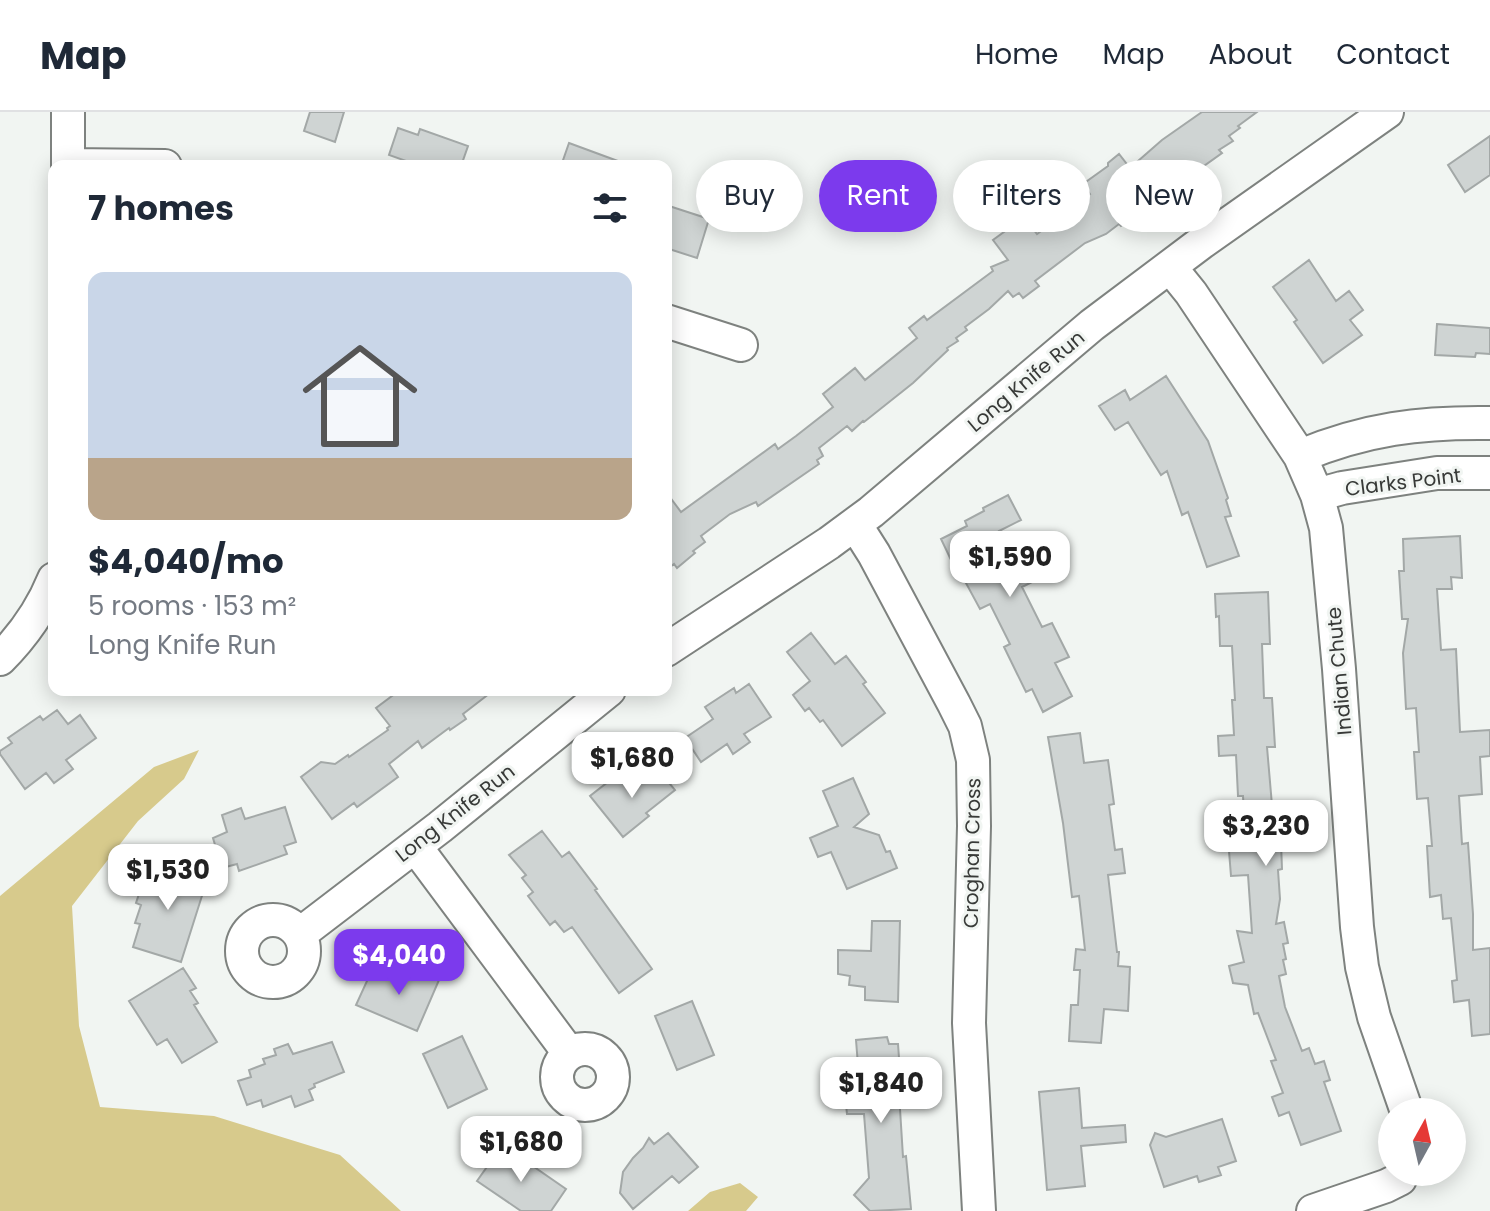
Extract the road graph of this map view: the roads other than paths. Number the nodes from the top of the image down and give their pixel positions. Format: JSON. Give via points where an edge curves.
{"nodes":[{"id":1,"x":68,"y":112,"type":"edge"},
{"id":2,"x":1387,"y":112,"type":"edge"},
{"id":3,"x":68,"y":160,"type":"edge"},
{"id":4,"x":1170,"y":267,"type":"junction"},
{"id":5,"x":672,"y":323,"type":"edge"},
{"id":6,"x":741,"y":345,"type":"dead end"},
{"id":7,"x":1490,"y":423,"type":"edge"},
{"id":8,"x":1300,"y":456,"type":"junction"},
{"id":9,"x":1490,"y":473,"type":"edge"},
{"id":10,"x":1317,"y":495,"type":"junction"},
{"id":11,"x":855,"y":524,"type":"junction"},
{"id":12,"x":48,"y":594,"type":"edge"},
{"id":13,"x":672,"y":646,"type":"edge"},
{"id":14,"x":0,"y":659,"type":"edge"},
{"id":15,"x":602,"y":696,"type":"edge"},
{"id":16,"x":415,"y":846,"type":"junction"},
{"id":17,"x":300,"y":934,"type":"dead end"},
{"id":18,"x":569,"y":1053,"type":"dead end"},
{"id":19,"x":1402,"y":1098,"type":"edge"},
{"id":20,"x":1386,"y":1186,"type":"edge"},
{"id":21,"x":979,"y":1211,"type":"edge"},
{"id":22,"x":1313,"y":1211,"type":"edge"}],
"edges":[{"from":1,"to":3,"type":"street"},
{"from":2,"to":4,"type":"street","name":"Long Knife Run"},
{"from":4,"to":8,"type":"street","name":"Indian Chute"},
{"from":4,"to":11,"type":"street","name":"Long Knife Run","via":[[1092,325]]},
{"from":5,"to":6,"type":"street"},
{"from":7,"to":8,"type":"street","via":[[1404,426]]},
{"from":8,"to":10,"type":"street","name":"Indian Chute"},
{"from":9,"to":10,"type":"street","name":"Clarks Point","via":[[1437,473]]},
{"from":10,"to":19,"type":"street","name":"Indian Chute","via":[[1328,544],[1362,967]]},
{"from":11,"to":13,"type":"street","name":"Long Knife Run"},
{"from":11,"to":21,"type":"street","name":"Croghan Cross","via":[[954,704],[971,751],[969,1023]]},
{"from":12,"to":14,"type":"street","via":[[33,622]]},
{"from":15,"to":16,"type":"street","name":"Long Knife Run"},
{"from":16,"to":17,"type":"street","name":"Long Knife Run"},
{"from":16,"to":18,"type":"street"},
{"from":20,"to":22,"type":"street"}]}
